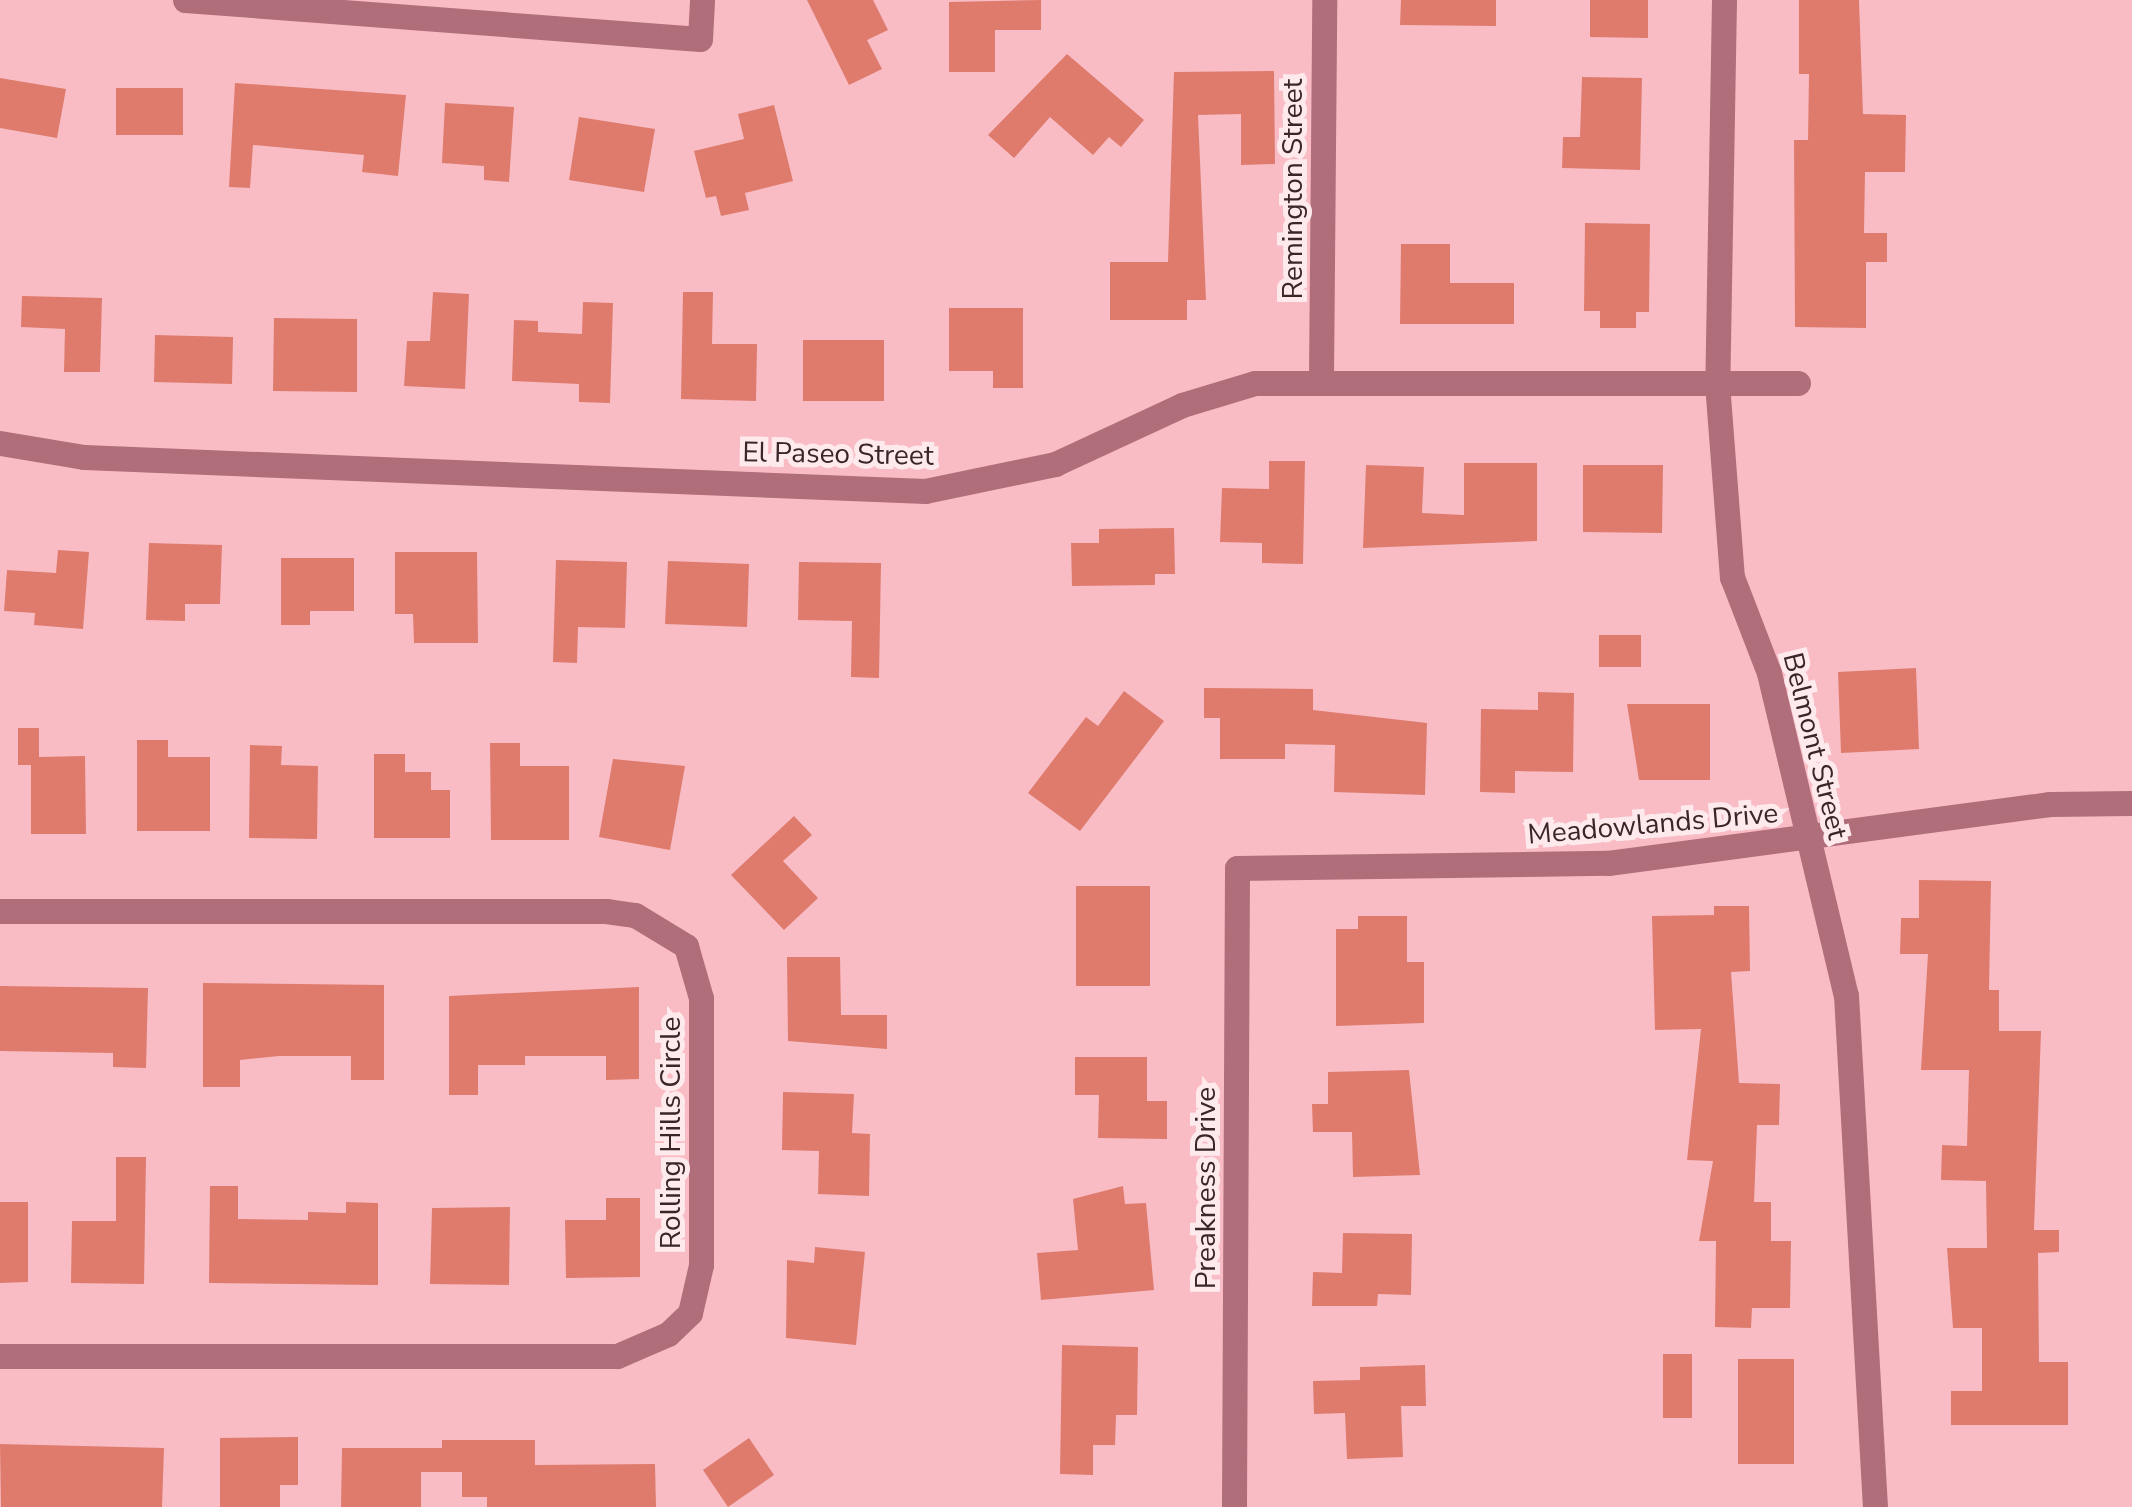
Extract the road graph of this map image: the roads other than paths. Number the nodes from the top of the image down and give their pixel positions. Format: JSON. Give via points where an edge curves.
{"nodes":[{"id":1,"x":185,"y":0,"type":"edge"},
{"id":2,"x":702,"y":0,"type":"edge"},
{"id":3,"x":1324,"y":0,"type":"edge"},
{"id":4,"x":1724,"y":0,"type":"edge"},
{"id":5,"x":1321,"y":378,"type":"junction"},
{"id":6,"x":1717,"y":383,"type":"junction"},
{"id":7,"x":1798,"y":383,"type":"dead end"},
{"id":8,"x":0,"y":443,"type":"edge"},
{"id":9,"x":2132,"y":803,"type":"edge"},
{"id":10,"x":1808,"y":841,"type":"junction"},
{"id":11,"x":1237,"y":868,"type":"joint"},
{"id":12,"x":0,"y":911,"type":"edge"},
{"id":13,"x":0,"y":1356,"type":"edge"},
{"id":14,"x":1234,"y":1507,"type":"edge"},
{"id":15,"x":1875,"y":1507,"type":"edge"}],
"edges":[{"from":1,"to":2,"type":"street","via":[[700,40]]},
{"from":3,"to":5,"type":"street","name":"Remington Street"},
{"from":4,"to":6,"type":"street","name":"Belmont Street"},
{"from":5,"to":6,"type":"street","name":"El Paseo Street"},
{"from":5,"to":8,"type":"street","name":"El Paseo Street","via":[[1255,383],[1182,405],[1055,464],[925,491],[84,457]]},
{"from":6,"to":7,"type":"street","name":"El Paseo Street"},
{"from":6,"to":10,"type":"street","name":"Belmont Street","via":[[1732,578],[1769,672]]},
{"from":9,"to":10,"type":"street","name":"Meadowlands Drive","via":[[2050,804]]},
{"from":10,"to":11,"type":"street","name":"Meadowlands Drive","via":[[1608,863]]},
{"from":10,"to":15,"type":"street","name":"Belmont Street","via":[[1846,995]]},
{"from":11,"to":14,"type":"street","name":"Preakness Drive"},
{"from":12,"to":13,"type":"street","name":"Rolling Hills Circle","via":[[606,911],[635,915],[686,946],[701,998],[701,1264],[690,1312],[668,1334],[616,1356]]}]}
